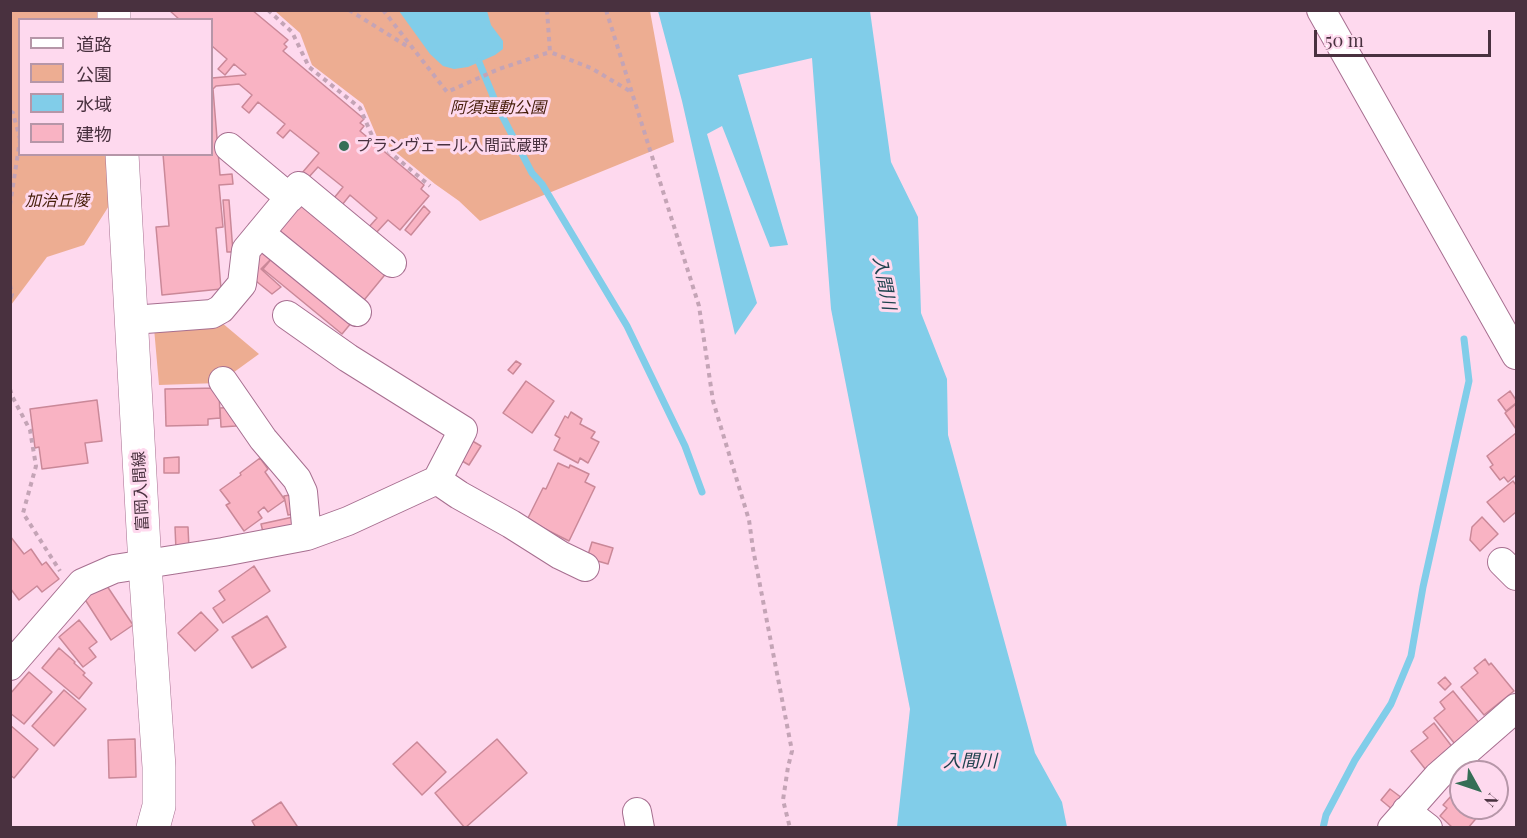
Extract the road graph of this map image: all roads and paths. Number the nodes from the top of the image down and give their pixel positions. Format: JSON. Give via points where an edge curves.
{"nodes":[{"id":1,"x":268,"y":10,"type":"edge"},
{"id":2,"x":349,"y":10,"type":"edge"},
{"id":3,"x":383,"y":10,"type":"edge"},
{"id":4,"x":547,"y":10,"type":"edge"},
{"id":5,"x":606,"y":10,"type":"edge"},
{"id":6,"x":1321,"y":10,"type":"edge"},
{"id":7,"x":414,"y":50,"type":"junction"},
{"id":8,"x":550,"y":52,"type":"junction"},
{"id":9,"x":633,"y":93,"type":"junction"},
{"id":10,"x":10,"y":111,"type":"edge"},
{"id":11,"x":18,"y":132,"type":"edge"},
{"id":12,"x":229,"y":147,"type":"dead end"},
{"id":13,"x":18,"y":153,"type":"edge"},
{"id":14,"x":122,"y":156,"type":"edge"},
{"id":15,"x":430,"y":186,"type":"dead end"},
{"id":16,"x":290,"y":198,"type":"junction"},
{"id":17,"x":10,"y":205,"type":"edge"},
{"id":18,"x":260,"y":233,"type":"junction"},
{"id":19,"x":392,"y":263,"type":"dead end"},
{"id":20,"x":10,"y":285,"type":"edge"},
{"id":21,"x":10,"y":300,"type":"edge"},
{"id":22,"x":357,"y":312,"type":"dead end"},
{"id":23,"x":287,"y":315,"type":"dead end"},
{"id":24,"x":132,"y":320,"type":"junction"},
{"id":25,"x":1516,"y":355,"type":"edge"},
{"id":26,"x":223,"y":381,"type":"dead end"},
{"id":27,"x":10,"y":388,"type":"edge"},
{"id":28,"x":437,"y":480,"type":"junction"},
{"id":29,"x":307,"y":536,"type":"junction"},
{"id":30,"x":585,"y":567,"type":"dead end"},
{"id":31,"x":117,"y":570,"type":"junction"},
{"id":32,"x":73,"y":592,"type":"junction"},
{"id":33,"x":10,"y":666,"type":"edge"},
{"id":34,"x":1516,"y":708,"type":"edge"},
{"id":35,"x":1409,"y":822,"type":"edge"},
{"id":36,"x":153,"y":828,"type":"edge"},
{"id":37,"x":790,"y":828,"type":"edge"}],
"edges":[{"from":1,"to":15,"type":"path","via":[[292,32],[309,67],[360,108],[373,138]]},
{"from":2,"to":7,"type":"path"},
{"from":3,"to":7,"type":"path"},
{"from":4,"to":8,"type":"path"},
{"from":5,"to":9,"type":"path"},
{"from":6,"to":25,"type":"street"},
{"from":7,"to":8,"type":"path","via":[[447,92]]},
{"from":8,"to":9,"type":"path","via":[[591,68]]},
{"from":9,"to":37,"type":"path","via":[[699,306],[713,401],[749,520],[792,751],[783,800]]},
{"from":10,"to":11,"type":"path"},
{"from":12,"to":16,"type":"street"},
{"from":13,"to":17,"type":"path"},
{"from":14,"to":24,"type":"main road","name":"富岡入間線"},
{"from":16,"to":18,"type":"street"},
{"from":16,"to":19,"type":"street","via":[[300,186]]},
{"from":18,"to":22,"type":"street"},
{"from":18,"to":24,"type":"street","via":[[246,250],[242,284],[221,309],[212,314]]},
{"from":20,"to":21,"type":"path"},
{"from":23,"to":28,"type":"street","via":[[463,430]]},
{"from":24,"to":31,"type":"main road","name":"富岡入間線"},
{"from":26,"to":29,"type":"street","via":[[263,439],[297,479],[303,492]]},
{"from":27,"to":32,"type":"path","via":[[30,430],[36,466],[23,513]]},
{"from":28,"to":29,"type":"street"},
{"from":28,"to":30,"type":"street"},
{"from":29,"to":31,"type":"street"},
{"from":31,"to":32,"type":"street","via":[[82,583]]},
{"from":31,"to":36,"type":"main road","name":"富岡入間線","via":[[159,767],[159,806]]},
{"from":32,"to":33,"type":"street"},
{"from":34,"to":35,"type":"street","via":[[1438,776]]}]}
